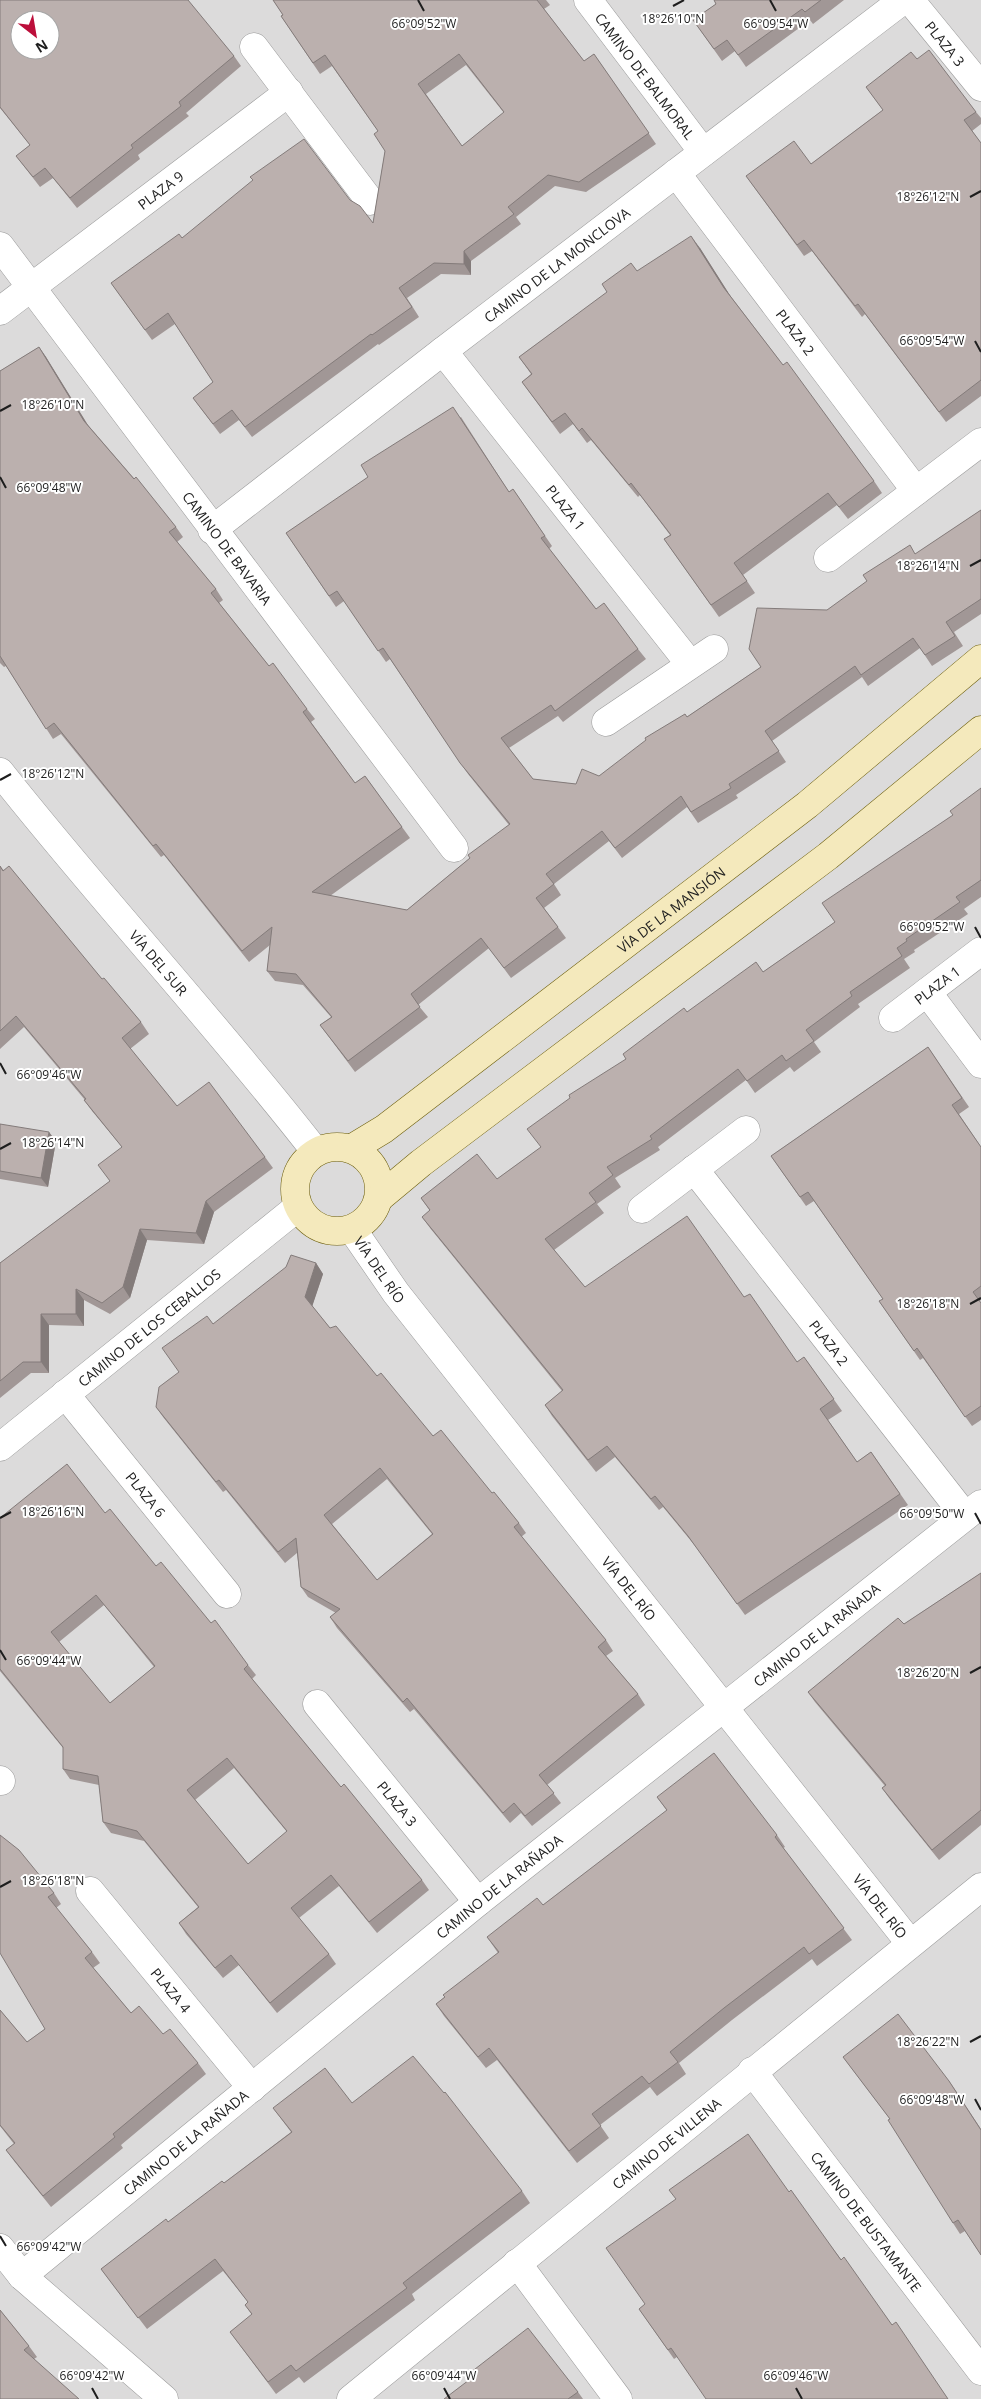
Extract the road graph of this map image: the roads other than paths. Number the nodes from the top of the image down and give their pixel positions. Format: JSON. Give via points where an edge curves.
{"nodes":[{"id":1,"x":588,"y":0,"type":"edge"},
{"id":2,"x":903,"y":0,"type":"edge"},
{"id":3,"x":910,"y":0,"type":"edge"},
{"id":4,"x":254,"y":47,"type":"dead end"},
{"id":5,"x":981,"y":87,"type":"edge"},
{"id":6,"x":289,"y":92,"type":"junction"},
{"id":7,"x":703,"y":152,"type":"junction"},
{"id":8,"x":676,"y":173,"type":"junction"},
{"id":9,"x":370,"y":201,"type":"dead end"},
{"id":10,"x":0,"y":246,"type":"edge"},
{"id":11,"x":31,"y":287,"type":"junction"},
{"id":12,"x":0,"y":311,"type":"edge"},
{"id":13,"x":443,"y":351,"type":"junction"},
{"id":14,"x":981,"y":442,"type":"edge"},
{"id":15,"x":916,"y":491,"type":"junction"},
{"id":16,"x":212,"y":530,"type":"junction"},
{"id":17,"x":828,"y":558,"type":"dead end"},
{"id":18,"x":714,"y":649,"type":"dead end"},
{"id":19,"x":981,"y":659,"type":"edge"},
{"id":20,"x":690,"y":664,"type":"junction"},
{"id":21,"x":606,"y":722,"type":"dead end"},
{"id":22,"x":981,"y":730,"type":"edge"},
{"id":23,"x":0,"y":772,"type":"edge"},
{"id":24,"x":454,"y":848,"type":"dead end"},
{"id":25,"x":981,"y":951,"type":"edge"},
{"id":26,"x":927,"y":992,"type":"junction"},
{"id":27,"x":893,"y":1018,"type":"dead end"},
{"id":28,"x":981,"y":1064,"type":"edge"},
{"id":29,"x":746,"y":1130,"type":"dead end"},
{"id":30,"x":351,"y":1149,"type":"junction"},
{"id":31,"x":316,"y":1152,"type":"junction"},
{"id":32,"x":694,"y":1169,"type":"junction"},
{"id":33,"x":379,"y":1198,"type":"junction"},
{"id":34,"x":298,"y":1207,"type":"junction"},
{"id":35,"x":642,"y":1209,"type":"dead end"},
{"id":36,"x":352,"y":1229,"type":"junction"},
{"id":37,"x":65,"y":1394,"type":"junction"},
{"id":38,"x":0,"y":1447,"type":"edge"},
{"id":39,"x":973,"y":1510,"type":"edge"},
{"id":40,"x":227,"y":1594,"type":"dead end"},
{"id":41,"x":317,"y":1704,"type":"dead end"},
{"id":42,"x":722,"y":1707,"type":"junction"},
{"id":43,"x":981,"y":1887,"type":"edge"},
{"id":44,"x":90,"y":1891,"type":"dead end"},
{"id":45,"x":478,"y":1902,"type":"junction"},
{"id":46,"x":910,"y":1943,"type":"junction"},
{"id":47,"x":752,"y":2071,"type":"junction"},
{"id":48,"x":252,"y":2088,"type":"junction"},
{"id":49,"x":0,"y":2248,"type":"edge"},
{"id":50,"x":517,"y":2263,"type":"junction"},
{"id":51,"x":22,"y":2276,"type":"junction"},
{"id":52,"x":981,"y":2371,"type":"edge"},
{"id":53,"x":164,"y":2399,"type":"edge"},
{"id":54,"x":351,"y":2399,"type":"edge"},
{"id":55,"x":618,"y":2399,"type":"edge"}],
"edges":[{"from":1,"to":7,"type":"street","name":"CAMINO DE BALMORAL"},
{"from":2,"to":7,"type":"street","name":"CAMINO DE LA MONCLOVA"},
{"from":3,"to":5,"type":"street","name":"PLAZA 3"},
{"from":4,"to":6,"type":"street"},
{"from":6,"to":9,"type":"street"},
{"from":6,"to":11,"type":"street","name":"PLAZA 9"},
{"from":7,"to":8,"type":"street","name":"CAMINO DE LA MONCLOVA"},
{"from":8,"to":13,"type":"street","name":"CAMINO DE LA MONCLOVA"},
{"from":8,"to":15,"type":"street","name":"PLAZA 2"},
{"from":10,"to":11,"type":"street","name":"CAMINO DE BAVARIA"},
{"from":11,"to":12,"type":"street","name":"PLAZA 9"},
{"from":11,"to":16,"type":"street","name":"CAMINO DE BAVARIA"},
{"from":13,"to":16,"type":"street","name":"CAMINO DE LA MONCLOVA"},
{"from":13,"to":20,"type":"street","name":"PLAZA 1"},
{"from":14,"to":15,"type":"street"},
{"from":15,"to":17,"type":"street"},
{"from":16,"to":24,"type":"street","name":"CAMINO DE BAVARIA"},
{"from":18,"to":20,"type":"street"},
{"from":19,"to":30,"type":"street","name":"VÍA DE LA MANSIÓN","via":[[807,805],[384,1129]]},
{"from":20,"to":21,"type":"street"},
{"from":22,"to":33,"type":"street","via":[[828,856]]},
{"from":23,"to":31,"type":"street","name":"VÍA DEL SUR","via":[[277,1101]]},
{"from":25,"to":26,"type":"street","name":"PLAZA 1"},
{"from":26,"to":27,"type":"street","name":"PLAZA 1"},
{"from":26,"to":28,"type":"street"},
{"from":29,"to":32,"type":"street"},
{"from":30,"to":31,"type":"street","via":[[334,1147]]},
{"from":30,"to":33,"type":"street","via":[[372,1166],[378,1178]]},
{"from":31,"to":34,"type":"street","via":[[304,1162],[296,1176],[294,1192]]},
{"from":32,"to":35,"type":"street"},
{"from":32,"to":39,"type":"street","name":"PLAZA 2"},
{"from":33,"to":36,"type":"street","via":[[369,1217]]},
{"from":34,"to":36,"type":"street","via":[[311,1224],[331,1232]]},
{"from":34,"to":37,"type":"street","name":"CAMINO DE LOS CEBALLOS"},
{"from":36,"to":42,"type":"street","name":"VÍA DEL RÍO","via":[[396,1293]]},
{"from":37,"to":38,"type":"street","name":"CAMINO DE LOS CEBALLOS"},
{"from":37,"to":40,"type":"street","name":"PLAZA 6"},
{"from":39,"to":42,"type":"street","name":"CAMINO DE LA RAÑADA"},
{"from":41,"to":45,"type":"street","name":"PLAZA 3"},
{"from":42,"to":45,"type":"street","name":"CAMINO DE LA RAÑADA"},
{"from":42,"to":46,"type":"street","name":"VÍA DEL RÍO"},
{"from":43,"to":46,"type":"street","name":"CAMINO DE VILLENA"},
{"from":44,"to":48,"type":"street","name":"PLAZA 4"},
{"from":45,"to":48,"type":"street","name":"CAMINO DE LA RAÑADA"},
{"from":46,"to":47,"type":"street","name":"CAMINO DE VILLENA"},
{"from":47,"to":50,"type":"street","name":"CAMINO DE VILLENA"},
{"from":47,"to":52,"type":"street","name":"CAMINO DE BUSTAMANTE"},
{"from":48,"to":51,"type":"street","name":"CAMINO DE LA RAÑADA"},
{"from":49,"to":51,"type":"street"},
{"from":50,"to":54,"type":"street","name":"CAMINO DE VILLENA"},
{"from":50,"to":55,"type":"street"},
{"from":51,"to":53,"type":"street"}]}
